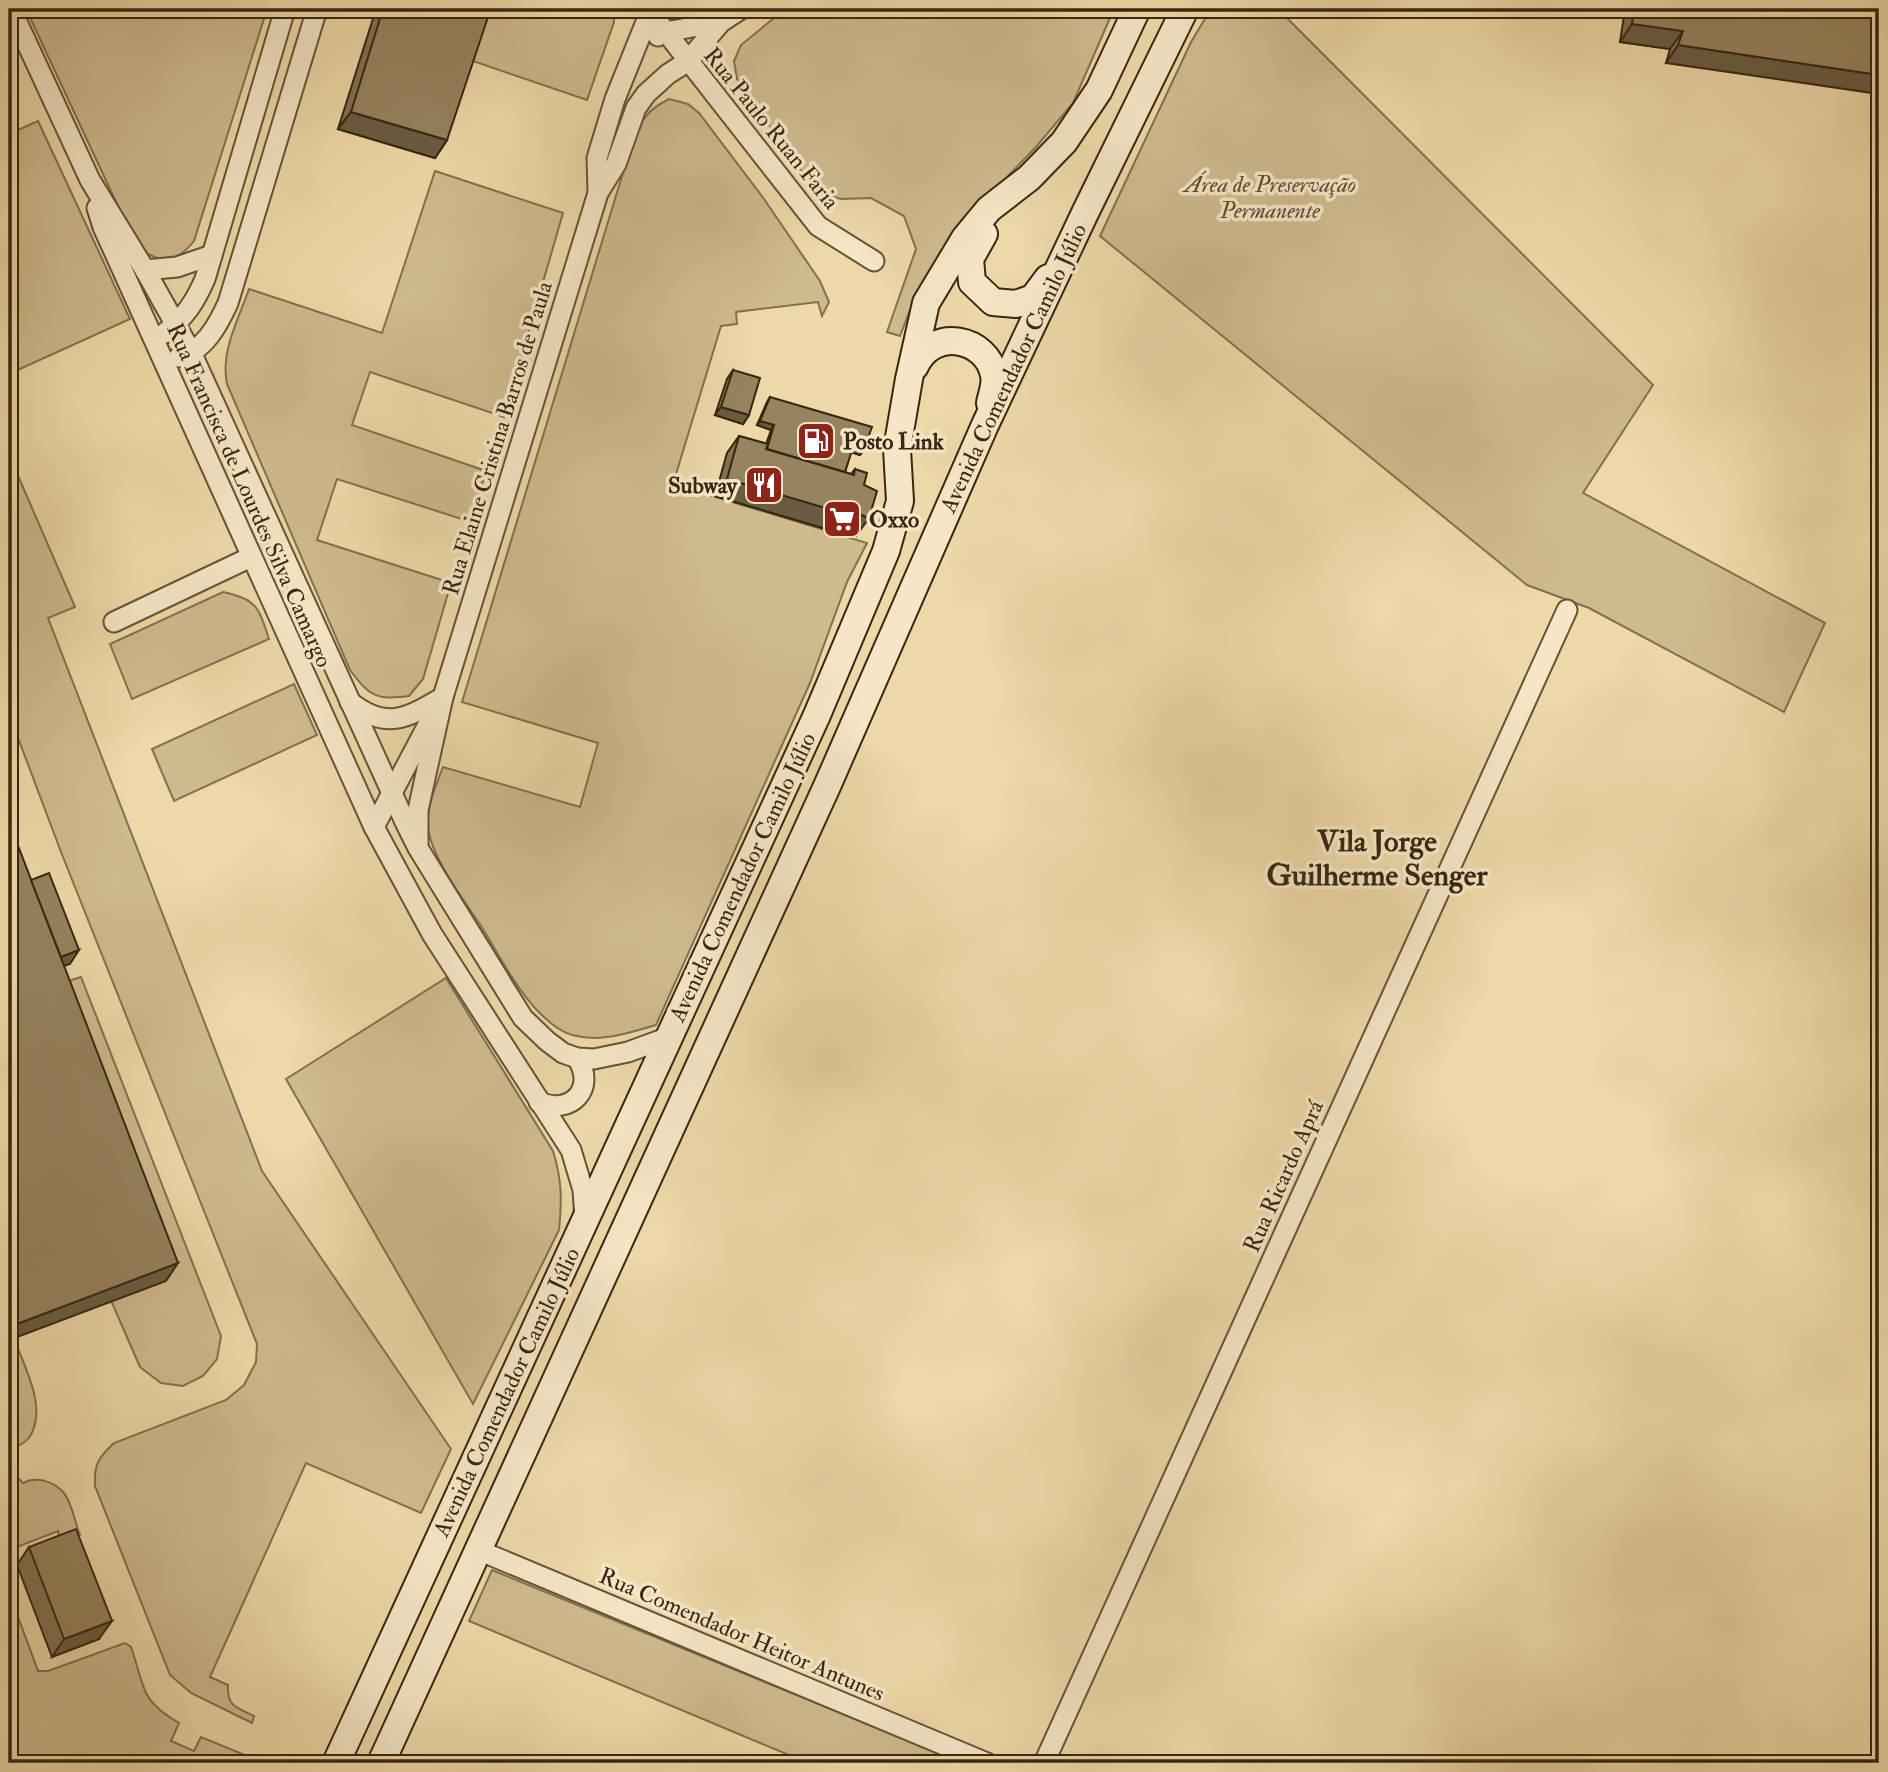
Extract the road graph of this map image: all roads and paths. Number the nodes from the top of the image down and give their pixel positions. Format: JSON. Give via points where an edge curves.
{"nodes":[{"id":1,"x":11,"y":9,"type":"edge"},
{"id":2,"x":285,"y":9,"type":"edge"},
{"id":3,"x":317,"y":9,"type":"edge"},
{"id":4,"x":741,"y":9,"type":"edge"},
{"id":5,"x":1137,"y":9,"type":"edge"},
{"id":6,"x":1185,"y":9,"type":"edge"},
{"id":7,"x":649,"y":10,"type":"edge"},
{"id":8,"x":722,"y":22,"type":"junction"},
{"id":9,"x":665,"y":32,"type":"junction"},
{"id":10,"x":631,"y":55,"type":"junction"},
{"id":11,"x":687,"y":62,"type":"junction"},
{"id":12,"x":1028,"y":178,"type":"junction"},
{"id":13,"x":90,"y":180,"type":"junction"},
{"id":14,"x":598,"y":193,"type":"junction"},
{"id":15,"x":1065,"y":256,"type":"junction"},
{"id":16,"x":874,"y":261,"type":"dead end"},
{"id":17,"x":209,"y":264,"type":"junction"},
{"id":18,"x":145,"y":270,"type":"junction"},
{"id":19,"x":237,"y":280,"type":"junction"},
{"id":20,"x":175,"y":325,"type":"junction"},
{"id":21,"x":156,"y":347,"type":"junction"},
{"id":22,"x":191,"y":352,"type":"junction"},
{"id":23,"x":909,"y":379,"type":"junction"},
{"id":24,"x":985,"y":425,"type":"junction"},
{"id":25,"x":251,"y":557,"type":"junction"},
{"id":26,"x":1567,"y":610,"type":"dead end"},
{"id":27,"x":114,"y":622,"type":"dead end"},
{"id":28,"x":443,"y":697,"type":"junction"},
{"id":29,"x":348,"y":701,"type":"junction"},
{"id":30,"x":392,"y":794,"type":"junction"},
{"id":31,"x":421,"y":798,"type":"junction"},
{"id":32,"x":406,"y":824,"type":"junction"},
{"id":33,"x":375,"y":829,"type":"junction"},
{"id":34,"x":418,"y":848,"type":"junction"},
{"id":35,"x":669,"y":1037,"type":"junction"},
{"id":36,"x":577,"y":1058,"type":"junction"},
{"id":37,"x":539,"y":1102,"type":"junction"},
{"id":38,"x":585,"y":1220,"type":"junction"},
{"id":39,"x":478,"y":1550,"type":"junction"},
{"id":40,"x":336,"y":1763,"type":"edge"},
{"id":41,"x":381,"y":1763,"type":"edge"},
{"id":42,"x":987,"y":1763,"type":"edge"},
{"id":43,"x":1044,"y":1763,"type":"edge"}],
"edges":[{"from":1,"to":13,"type":"street","name":"Rua Francisca de Lourdes Silva Camargo"},
{"from":2,"to":17,"type":"street"},
{"from":3,"to":19,"type":"street"},
{"from":4,"to":8,"type":"street"},
{"from":5,"to":12,"type":"main road","name":"Avenida Comendador Camilo Júlio","via":[[1099,90],[1064,142]]},
{"from":6,"to":15,"type":"main road","name":"Avenida Comendador Camilo Júlio"},
{"from":7,"to":9,"type":"street","name":"Rua Paulo Ruan Faria"},
{"from":7,"to":10,"type":"street","name":"Rua Elaine Cristina Barros de Paula"},
{"from":8,"to":9,"type":"street"},
{"from":8,"to":11,"type":"street","name":"Rua Elaine Cristina Barros de Paula"},
{"from":9,"to":10,"type":"street"},
{"from":9,"to":11,"type":"street","name":"Rua Paulo Ruan Faria"},
{"from":10,"to":14,"type":"street","name":"Rua Elaine Cristina Barros de Paula","via":[[597,158]]},
{"from":11,"to":14,"type":"street","name":"Rua Elaine Cristina Barros de Paula","via":[[668,74],[636,108],[616,164]]},
{"from":11,"to":16,"type":"street","name":"Rua Paulo Ruan Faria","via":[[818,226]]},
{"from":12,"to":15,"type":"main road","via":[[970,259],[972,282],[993,302],[1016,304],[1034,298]]},
{"from":12,"to":23,"type":"main road","name":"Avenida Comendador Camilo Júlio","via":[[989,209],[965,237],[926,303]]},
{"from":13,"to":18,"type":"street","name":"Rua Francisca de Lourdes Silva Camargo"},
{"from":13,"to":21,"type":"street","name":"Rua Francisca de Lourdes Silva Camargo","via":[[103,227]]},
{"from":14,"to":28,"type":"street","name":"Rua Elaine Cristina Barros de Paula"},
{"from":15,"to":24,"type":"main road","name":"Avenida Comendador Camilo Júlio"},
{"from":17,"to":18,"type":"street"},
{"from":17,"to":19,"type":"street","via":[[209,282],[219,290],[232,288]]},
{"from":17,"to":20,"type":"street","via":[[192,307]]},
{"from":18,"to":20,"type":"street","name":"Rua Francisca de Lourdes Silva Camargo"},
{"from":19,"to":22,"type":"street","via":[[220,322]]},
{"from":20,"to":21,"type":"street"},
{"from":20,"to":22,"type":"street","name":"Rua Francisca de Lourdes Silva Camargo"},
{"from":21,"to":22,"type":"street","via":[[179,357]]},
{"from":21,"to":25,"type":"street","name":"Rua Francisca de Lourdes Silva Camargo"},
{"from":22,"to":29,"type":"street","name":"Rua Francisca de Lourdes Silva Camargo"},
{"from":23,"to":24,"type":"main road","via":[[920,353],[935,342],[971,345],[989,360],[995,377]]},
{"from":23,"to":35,"type":"main road","name":"Avenida Comendador Camilo Júlio","via":[[897,449],[900,502],[886,551],[817,715]]},
{"from":24,"to":39,"type":"main road","name":"Avenida Comendador Camilo Júlio","via":[[828,784]]},
{"from":25,"to":27,"type":"street"},
{"from":25,"to":33,"type":"street","name":"Rua Francisca de Lourdes Silva Camargo"},
{"from":26,"to":43,"type":"street","name":"Rua Ricardo Aprá"},
{"from":28,"to":29,"type":"street","via":[[402,719],[388,720],[369,716]]},
{"from":28,"to":30,"type":"street","name":"Rua Elaine Cristina Barros de Paula"},
{"from":28,"to":31,"type":"street","name":"Rua Elaine Cristina Barros de Paula"},
{"from":29,"to":30,"type":"street","name":"Rua Francisca de Lourdes Silva Camargo"},
{"from":30,"to":32,"type":"street","name":"Rua Francisca de Lourdes Silva Camargo"},
{"from":30,"to":33,"type":"street"},
{"from":31,"to":32,"type":"street","name":"Rua Elaine Cristina Barros de Paula"},
{"from":31,"to":34,"type":"street","name":"Rua Elaine Cristina Barros de Paula"},
{"from":32,"to":33,"type":"street","via":[[391,837]]},
{"from":32,"to":34,"type":"street","name":"Rua Francisca de Lourdes Silva Camargo"},
{"from":33,"to":37,"type":"street","name":"Rua Francisca de Lourdes Silva Camargo","via":[[432,934]]},
{"from":34,"to":36,"type":"street","name":"Rua Francisca de Lourdes Silva Camargo","via":[[523,1018],[563,1053]]},
{"from":35,"to":36,"type":"street","via":[[620,1054]]},
{"from":35,"to":38,"type":"main road","name":"Avenida Comendador Camilo Júlio"},
{"from":36,"to":37,"type":"street","via":[[585,1074],[577,1098],[551,1107]]},
{"from":37,"to":38,"type":"street","name":"Rua Francisca de Lourdes Silva Camargo","via":[[578,1166]]},
{"from":38,"to":40,"type":"main road","name":"Avenida Comendador Camilo Júlio"},
{"from":39,"to":41,"type":"main road","name":"Avenida Comendador Camilo Júlio"},
{"from":39,"to":42,"type":"street","name":"Rua Comendador Heitor Antunes"}]}
